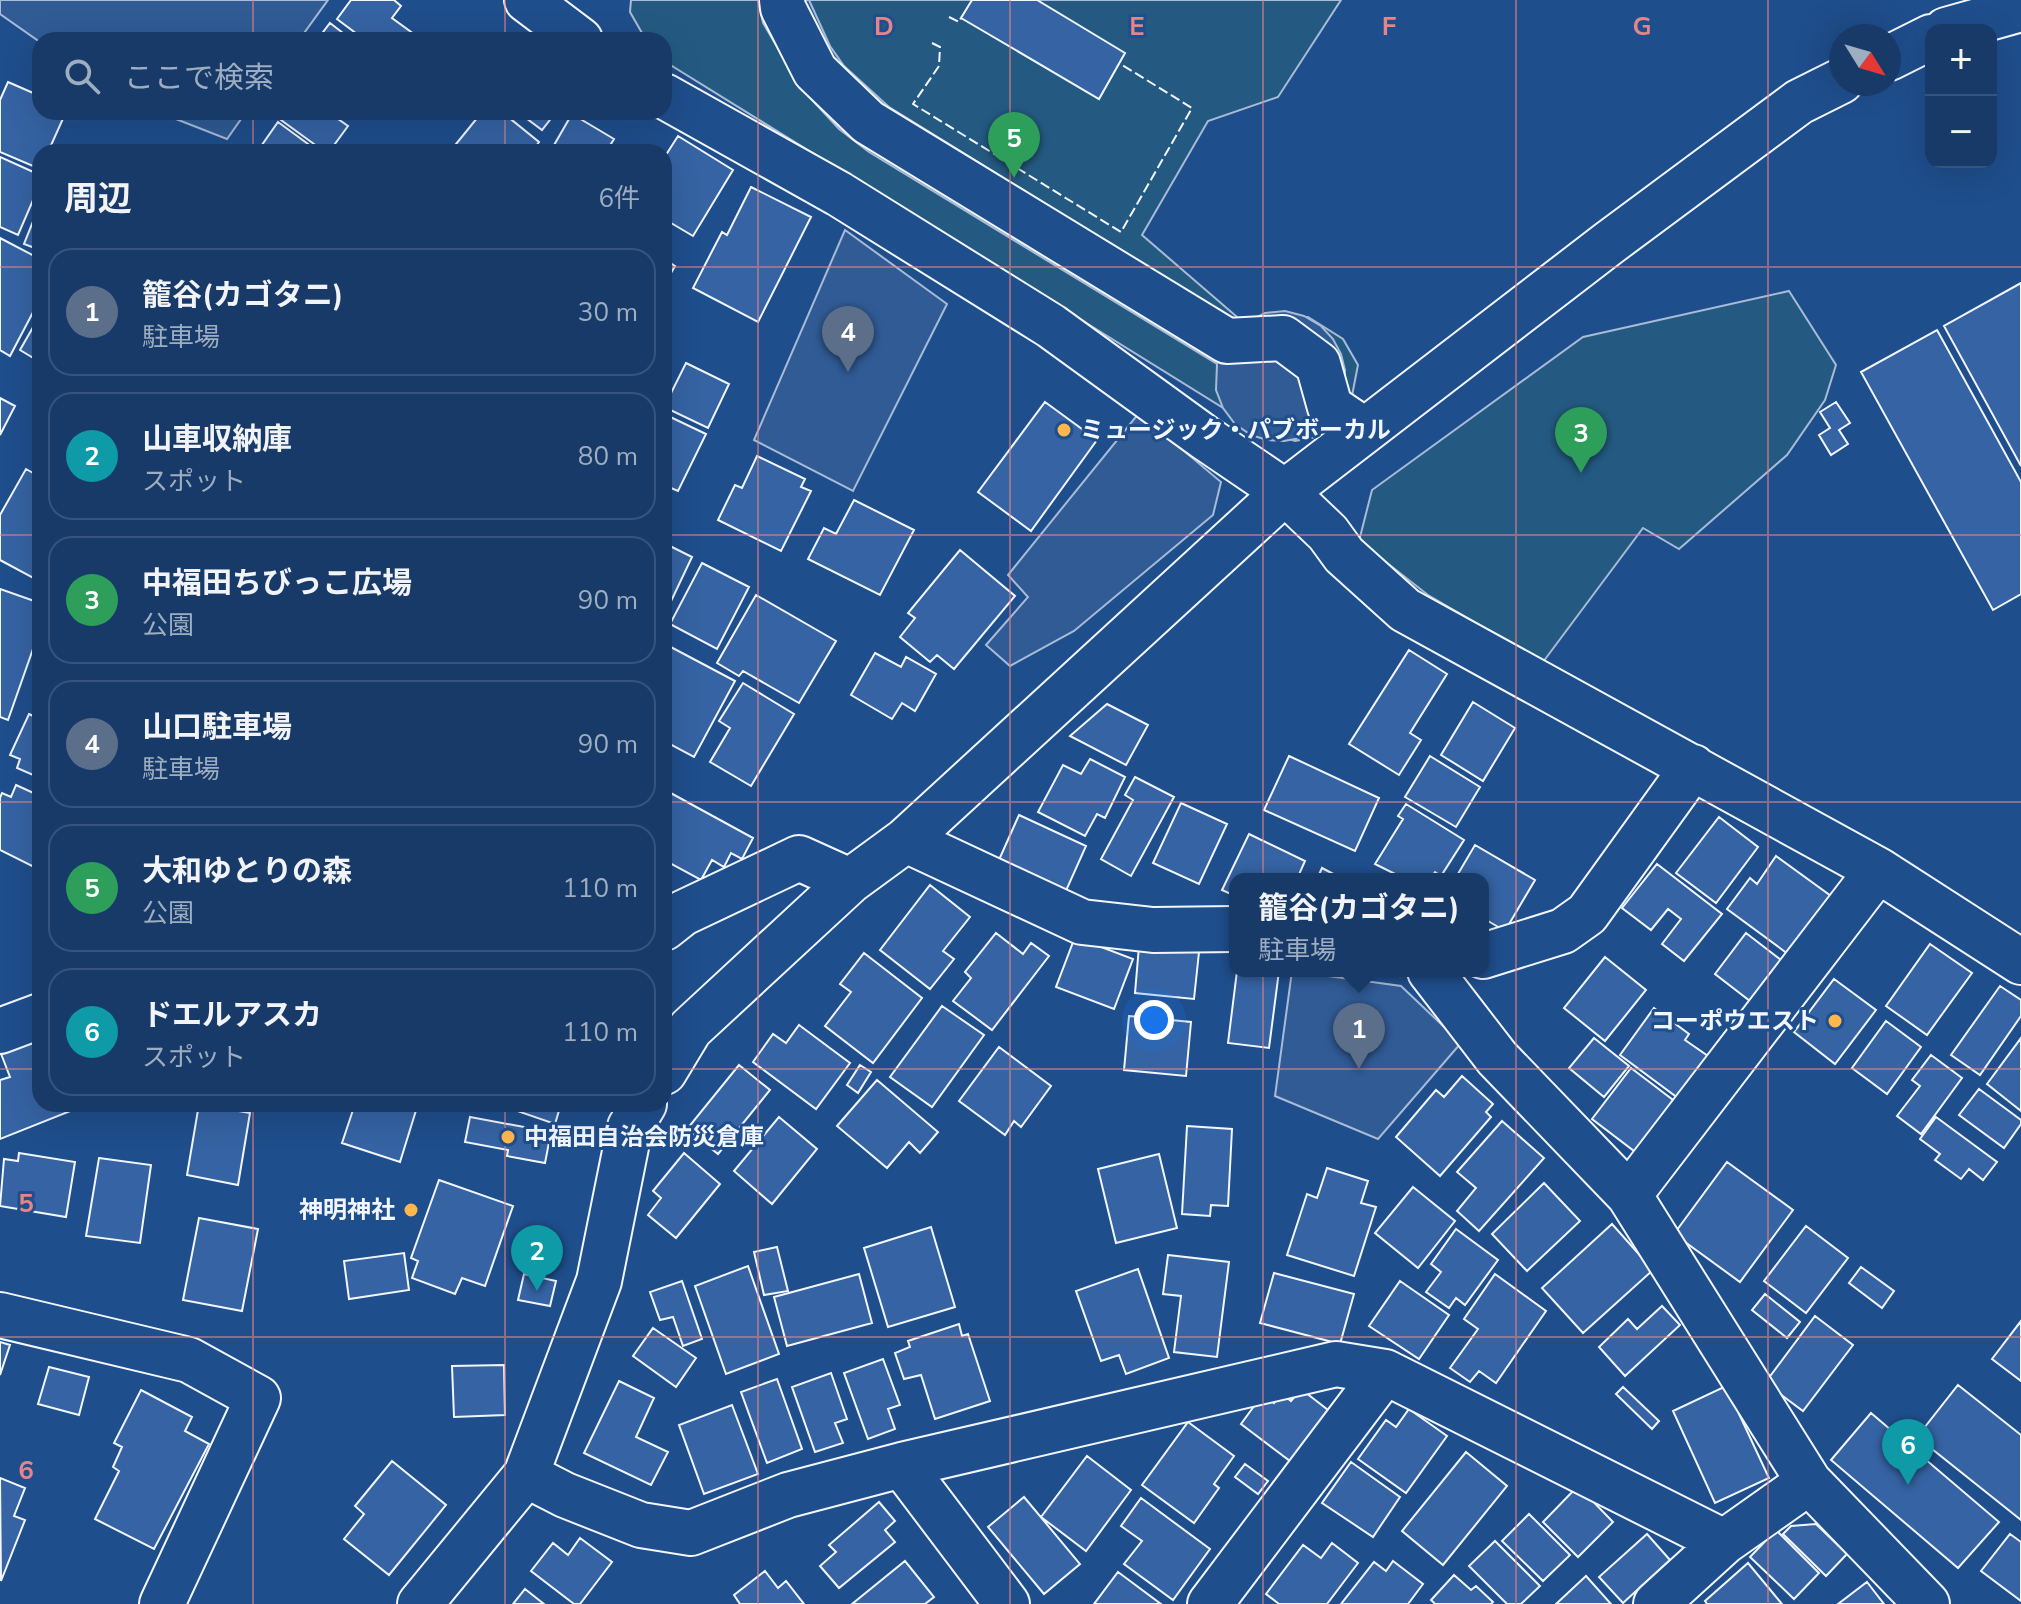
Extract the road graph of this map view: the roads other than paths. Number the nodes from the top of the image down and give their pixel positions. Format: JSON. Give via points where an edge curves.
{"nodes":[{"id":1,"x":527,"y":0,"type":"edge"},
{"id":2,"x":782,"y":0,"type":"edge"},
{"id":3,"x":2021,"y":9,"type":"edge"},
{"id":4,"x":574,"y":22,"type":"edge"},
{"id":5,"x":1967,"y":24,"type":"edge"},
{"id":6,"x":1925,"y":40,"type":"edge"},
{"id":7,"x":1901,"y":52,"type":"edge"},
{"id":8,"x":1829,"y":87,"type":"edge"},
{"id":9,"x":672,"y":100,"type":"edge"},
{"id":10,"x":1364,"y":430,"type":"junction"},
{"id":11,"x":1285,"y":492,"type":"junction"},
{"id":12,"x":1693,"y":767,"type":"junction"},
{"id":13,"x":906,"y":840,"type":"junction"},
{"id":14,"x":1878,"y":870,"type":"junction"},
{"id":15,"x":850,"y":881,"type":"junction"},
{"id":16,"x":672,"y":922,"type":"edge"},
{"id":17,"x":1229,"y":929,"type":"edge"},
{"id":18,"x":1489,"y":954,"type":"edge"},
{"id":19,"x":2021,"y":962,"type":"edge"},
{"id":20,"x":1435,"y":977,"type":"edge"},
{"id":21,"x":32,"y":1019,"type":"edge"},
{"id":22,"x":0,"y":1031,"type":"edge"},
{"id":23,"x":672,"y":1059,"type":"edge"},
{"id":24,"x":639,"y":1112,"type":"edge"},
{"id":25,"x":1629,"y":1195,"type":"junction"},
{"id":26,"x":0,"y":1315,"type":"edge"},
{"id":27,"x":1385,"y":1372,"type":"junction"},
{"id":28,"x":902,"y":1465,"type":"junction"},
{"id":29,"x":526,"y":1475,"type":"junction"},
{"id":30,"x":1809,"y":1482,"type":"junction"},
{"id":31,"x":1724,"y":1542,"type":"junction"},
{"id":32,"x":162,"y":1604,"type":"edge"},
{"id":33,"x":420,"y":1604,"type":"edge"},
{"id":34,"x":1007,"y":1604,"type":"edge"},
{"id":35,"x":1210,"y":1604,"type":"edge"},
{"id":36,"x":1656,"y":1604,"type":"edge"},
{"id":37,"x":1927,"y":1604,"type":"edge"}],
"edges":[{"from":1,"to":4,"type":"street"},
{"from":2,"to":10,"type":"street","via":[[815,71],[868,122],[1227,341],[1283,338],[1318,364],[1330,407]]},
{"from":3,"to":5,"type":"street"},
{"from":6,"to":7,"type":"street"},
{"from":8,"to":10,"type":"street","via":[[1799,102]]},
{"from":9,"to":11,"type":"street","via":[[839,194],[1051,326]]},
{"from":10,"to":11,"type":"street"},
{"from":11,"to":12,"type":"street","via":[[1405,610]]},
{"from":11,"to":13,"type":"street"},
{"from":12,"to":14,"type":"street"},
{"from":12,"to":18,"type":"street","via":[[1587,914],[1563,931]]},
{"from":13,"to":15,"type":"street"},
{"from":13,"to":17,"type":"street","via":[[1082,922],[1153,930]]},
{"from":14,"to":19,"type":"street"},
{"from":14,"to":25,"type":"street"},
{"from":15,"to":16,"type":"street","via":[[799,858]]},
{"from":15,"to":23,"type":"street","via":[[690,1029]]},
{"from":20,"to":25,"type":"street","via":[[1497,1058]]},
{"from":21,"to":22,"type":"street"},
{"from":24,"to":29,"type":"street","via":[[630,1127],[599,1281]]},
{"from":25,"to":30,"type":"street"},
{"from":26,"to":32,"type":"street","via":[[189,1360],[258,1398]]},
{"from":27,"to":28,"type":"street","via":[[1336,1364]]},
{"from":27,"to":31,"type":"street"},
{"from":27,"to":35,"type":"street"},
{"from":28,"to":29,"type":"street","via":[[788,1495],[691,1533],[641,1525]]},
{"from":28,"to":34,"type":"street"},
{"from":29,"to":33,"type":"street"},
{"from":30,"to":31,"type":"street"},
{"from":30,"to":37,"type":"street"},
{"from":31,"to":36,"type":"street"}]}
